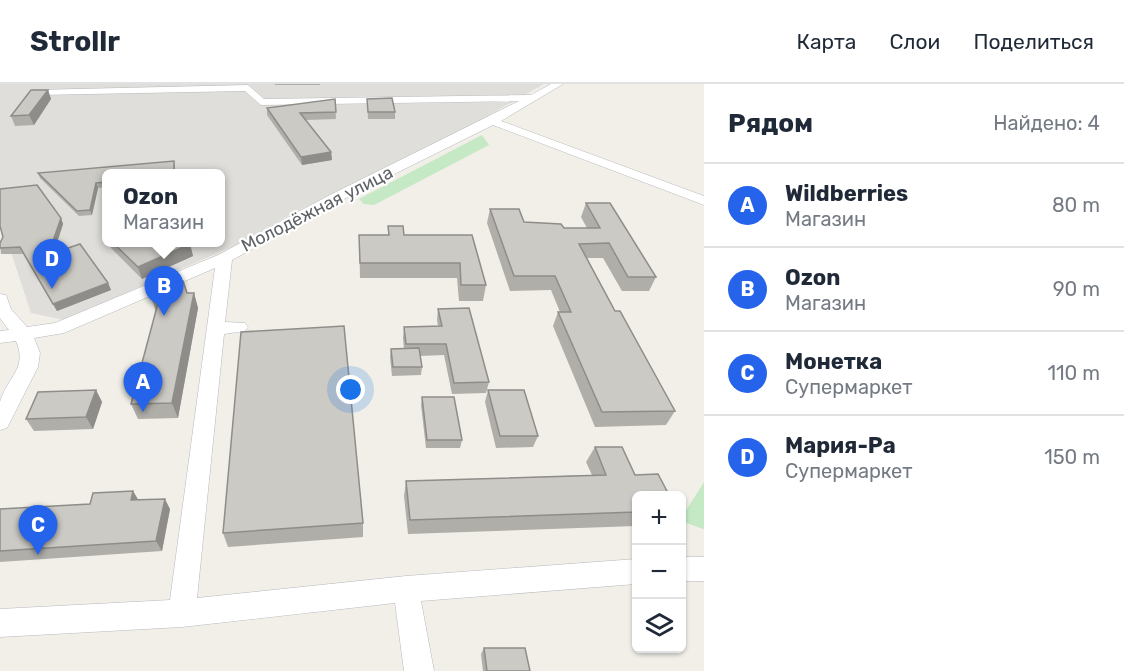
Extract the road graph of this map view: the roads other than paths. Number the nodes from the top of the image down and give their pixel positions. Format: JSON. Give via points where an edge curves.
{"nodes":[{"id":1,"x":558,"y":84,"type":"edge"},
{"id":2,"x":248,"y":86,"type":"edge"},
{"id":3,"x":149,"y":87,"type":"edge"},
{"id":4,"x":508,"y":87,"type":"dead end"},
{"id":5,"x":38,"y":92,"type":"edge"},
{"id":6,"x":530,"y":98,"type":"junction"},
{"id":7,"x":492,"y":121,"type":"junction"},
{"id":8,"x":704,"y":201,"type":"edge"},
{"id":9,"x":224,"y":258,"type":"junction"},
{"id":10,"x":0,"y":299,"type":"edge"},
{"id":11,"x":240,"y":327,"type":"dead end"},
{"id":12,"x":214,"y":329,"type":"junction"},
{"id":13,"x":22,"y":333,"type":"junction"},
{"id":14,"x":0,"y":337,"type":"edge"},
{"id":15,"x":0,"y":422,"type":"edge"},
{"id":16,"x":686,"y":569,"type":"edge"},
{"id":17,"x":704,"y":569,"type":"edge"},
{"id":18,"x":632,"y":572,"type":"edge"},
{"id":19,"x":406,"y":588,"type":"junction"},
{"id":20,"x":182,"y":613,"type":"junction"},
{"id":21,"x":0,"y":624,"type":"edge"},
{"id":22,"x":419,"y":671,"type":"edge"}],
"edges":[{"from":1,"to":6,"type":"street","name":"Молодёжная улица"},
{"from":2,"to":3,"type":"street"},
{"from":2,"to":6,"type":"street","via":[[255,103]]},
{"from":3,"to":5,"type":"street"},
{"from":4,"to":6,"type":"street"},
{"from":6,"to":7,"type":"street","name":"Молодёжная улица"},
{"from":7,"to":8,"type":"street"},
{"from":7,"to":9,"type":"street","name":"Молодёжная улица"},
{"from":9,"to":12,"type":"street"},
{"from":9,"to":13,"type":"street","name":"Молодёжная улица","via":[[58,329]]},
{"from":10,"to":13,"type":"street","via":[[3,310]]},
{"from":11,"to":12,"type":"street"},
{"from":12,"to":20,"type":"street"},
{"from":13,"to":14,"type":"street","name":"Молодёжная улица"},
{"from":13,"to":15,"type":"street","via":[[31,353],[28,367]]},
{"from":16,"to":17,"type":"street"},
{"from":18,"to":19,"type":"street"},
{"from":19,"to":20,"type":"street"},
{"from":19,"to":22,"type":"street"},
{"from":20,"to":21,"type":"street"}]}
